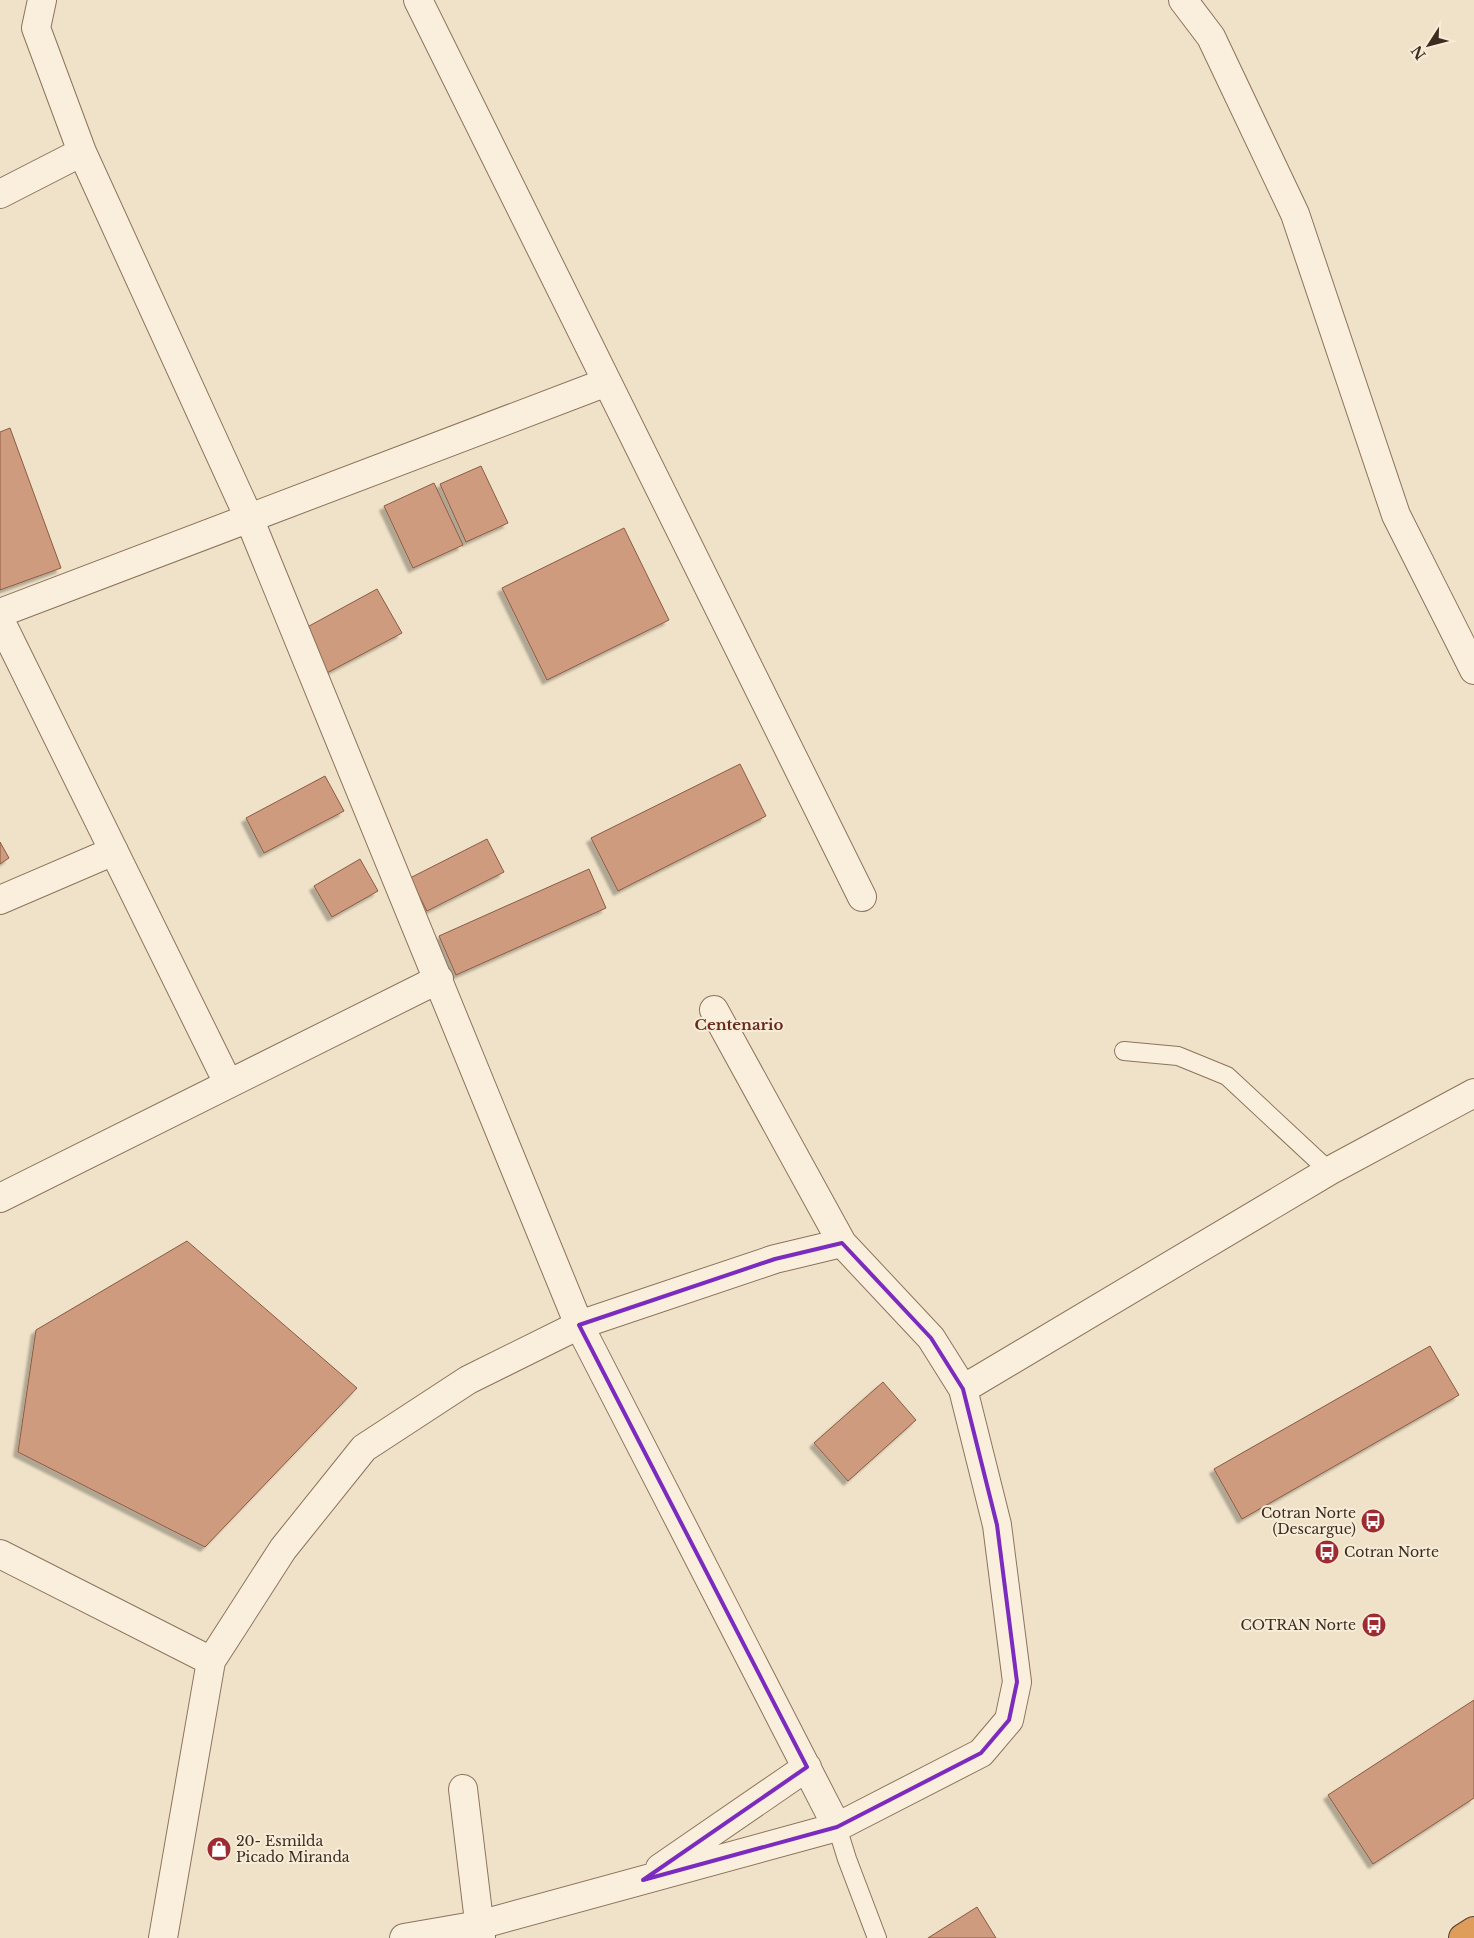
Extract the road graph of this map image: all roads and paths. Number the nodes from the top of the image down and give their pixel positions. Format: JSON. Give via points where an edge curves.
{"nodes":[{"id":1,"x":42,"y":0,"type":"edge"},
{"id":2,"x":418,"y":0,"type":"edge"},
{"id":3,"x":1183,"y":0,"type":"edge"},
{"id":4,"x":82,"y":152,"type":"junction"},
{"id":5,"x":0,"y":194,"type":"edge"},
{"id":6,"x":607,"y":382,"type":"junction"},
{"id":7,"x":249,"y":518,"type":"junction"},
{"id":8,"x":0,"y":613,"type":"edge"},
{"id":9,"x":0,"y":620,"type":"edge"},
{"id":10,"x":1474,"y":670,"type":"edge"},
{"id":11,"x":114,"y":851,"type":"junction"},
{"id":12,"x":862,"y":897,"type":"dead end"},
{"id":13,"x":0,"y":900,"type":"edge"},
{"id":14,"x":439,"y":979,"type":"junction"},
{"id":15,"x":714,"y":1010,"type":"dead end"},
{"id":16,"x":1124,"y":1052,"type":"dead end"},
{"id":17,"x":228,"y":1083,"type":"junction"},
{"id":18,"x":1474,"y":1094,"type":"edge"},
{"id":19,"x":1329,"y":1170,"type":"junction"},
{"id":20,"x":0,"y":1198,"type":"edge"},
{"id":21,"x":842,"y":1243,"type":"junction"},
{"id":22,"x":579,"y":1325,"type":"junction"},
{"id":23,"x":964,"y":1390,"type":"junction"},
{"id":24,"x":0,"y":1554,"type":"edge"},
{"id":25,"x":210,"y":1661,"type":"junction"},
{"id":26,"x":807,"y":1767,"type":"junction"},
{"id":27,"x":463,"y":1789,"type":"dead end"},
{"id":28,"x":837,"y":1827,"type":"junction"},
{"id":29,"x":643,"y":1880,"type":"junction"},
{"id":30,"x":1474,"y":1931,"type":"edge"},
{"id":31,"x":480,"y":1932,"type":"edge"},
{"id":32,"x":163,"y":1938,"type":"edge"},
{"id":33,"x":404,"y":1938,"type":"edge"},
{"id":34,"x":877,"y":1938,"type":"edge"},
{"id":35,"x":1463,"y":1938,"type":"edge"}],
"edges":[{"from":1,"to":4,"type":"street","via":[[36,28]]},
{"from":2,"to":6,"type":"street"},
{"from":3,"to":10,"type":"street","via":[[1211,37],[1296,214],[1396,515]]},
{"from":4,"to":5,"type":"street"},
{"from":4,"to":7,"type":"street"},
{"from":6,"to":7,"type":"street"},
{"from":6,"to":12,"type":"street"},
{"from":7,"to":8,"type":"street"},
{"from":7,"to":14,"type":"street"},
{"from":9,"to":11,"type":"street"},
{"from":11,"to":13,"type":"street"},
{"from":11,"to":17,"type":"street"},
{"from":14,"to":17,"type":"street"},
{"from":14,"to":22,"type":"street"},
{"from":15,"to":21,"type":"street"},
{"from":16,"to":19,"type":"lane","via":[[1178,1056],[1227,1076]]},
{"from":17,"to":20,"type":"street"},
{"from":18,"to":19,"type":"street"},
{"from":19,"to":23,"type":"street"},
{"from":21,"to":22,"type":"street","via":[[775,1259]]},
{"from":21,"to":23,"type":"street","via":[[931,1338]]},
{"from":22,"to":25,"type":"street","via":[[468,1380],[364,1448],[283,1549]]},
{"from":22,"to":26,"type":"street"},
{"from":23,"to":28,"type":"street","via":[[997,1525],[1017,1682],[1009,1720],[981,1753]]},
{"from":24,"to":25,"type":"street"},
{"from":25,"to":32,"type":"street"},
{"from":26,"to":28,"type":"street"},
{"from":26,"to":29,"type":"street"},
{"from":27,"to":31,"type":"street"},
{"from":28,"to":29,"type":"street"},
{"from":28,"to":34,"type":"lane"},
{"from":29,"to":31,"type":"street"},
{"from":30,"to":35,"type":"highway"},
{"from":31,"to":33,"type":"street"}]}
